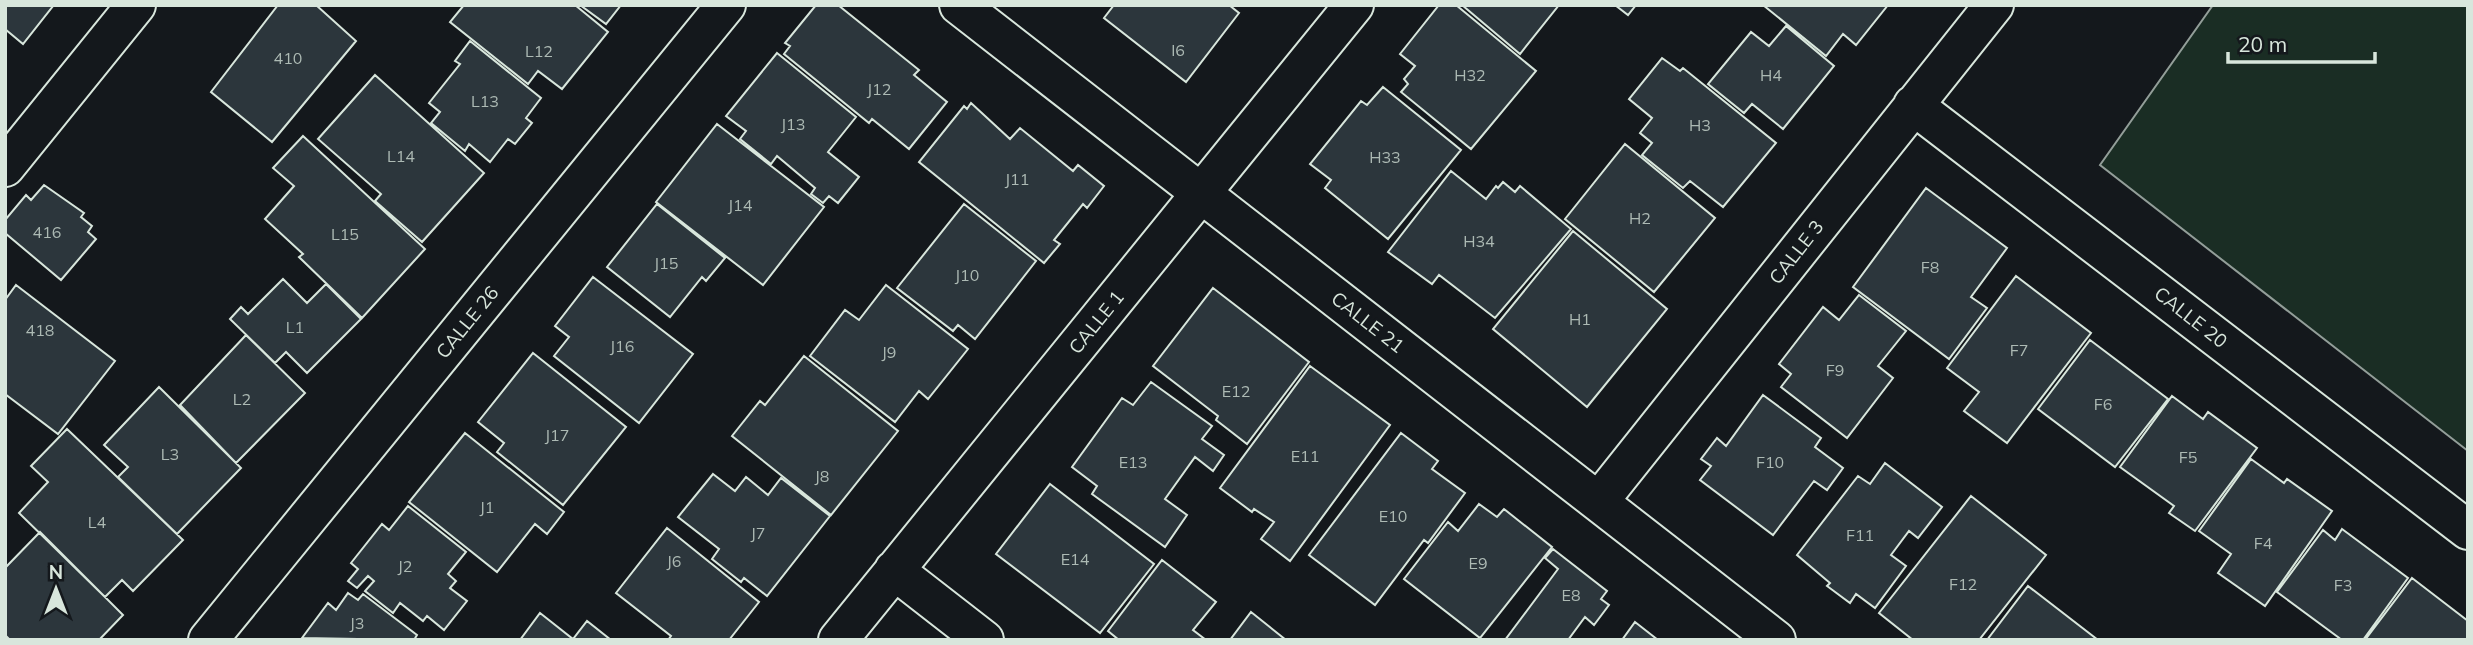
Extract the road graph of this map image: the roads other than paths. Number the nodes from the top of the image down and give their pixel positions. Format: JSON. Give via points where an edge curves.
{"nodes":[{"id":1,"x":136,"y":5,"type":"edge"},
{"id":2,"x":726,"y":5,"type":"edge"},
{"id":3,"x":959,"y":5,"type":"edge"},
{"id":4,"x":1354,"y":5,"type":"edge"},
{"id":5,"x":1994,"y":5,"type":"edge"},
{"id":6,"x":1913,"y":104,"type":"junction"},
{"id":7,"x":5,"y":167,"type":"edge"},
{"id":8,"x":1201,"y":193,"type":"junction"},
{"id":9,"x":1598,"y":501,"type":"junction"},
{"id":10,"x":2468,"y":530,"type":"edge"},
{"id":11,"x":894,"y":570,"type":"junction"},
{"id":12,"x":208,"y":640,"type":"edge"},
{"id":13,"x":838,"y":640,"type":"edge"},
{"id":14,"x":984,"y":640,"type":"edge"},
{"id":15,"x":1776,"y":640,"type":"edge"}],
"edges":[{"from":1,"to":7,"type":"street"},
{"from":2,"to":12,"type":"street","name":"CALLE 26"},
{"from":3,"to":8,"type":"street","name":"CALLE 21"},
{"from":4,"to":8,"type":"street","name":"CALLE 1"},
{"from":5,"to":6,"type":"street","name":"CALLE 3"},
{"from":6,"to":9,"type":"street","name":"CALLE 3"},
{"from":6,"to":10,"type":"street","name":"CALLE 20"},
{"from":8,"to":9,"type":"street","name":"CALLE 21"},
{"from":8,"to":11,"type":"street","name":"CALLE 1"},
{"from":9,"to":15,"type":"street","name":"CALLE 21"},
{"from":11,"to":13,"type":"street","name":"CALLE 1"},
{"from":11,"to":14,"type":"street"}]}
